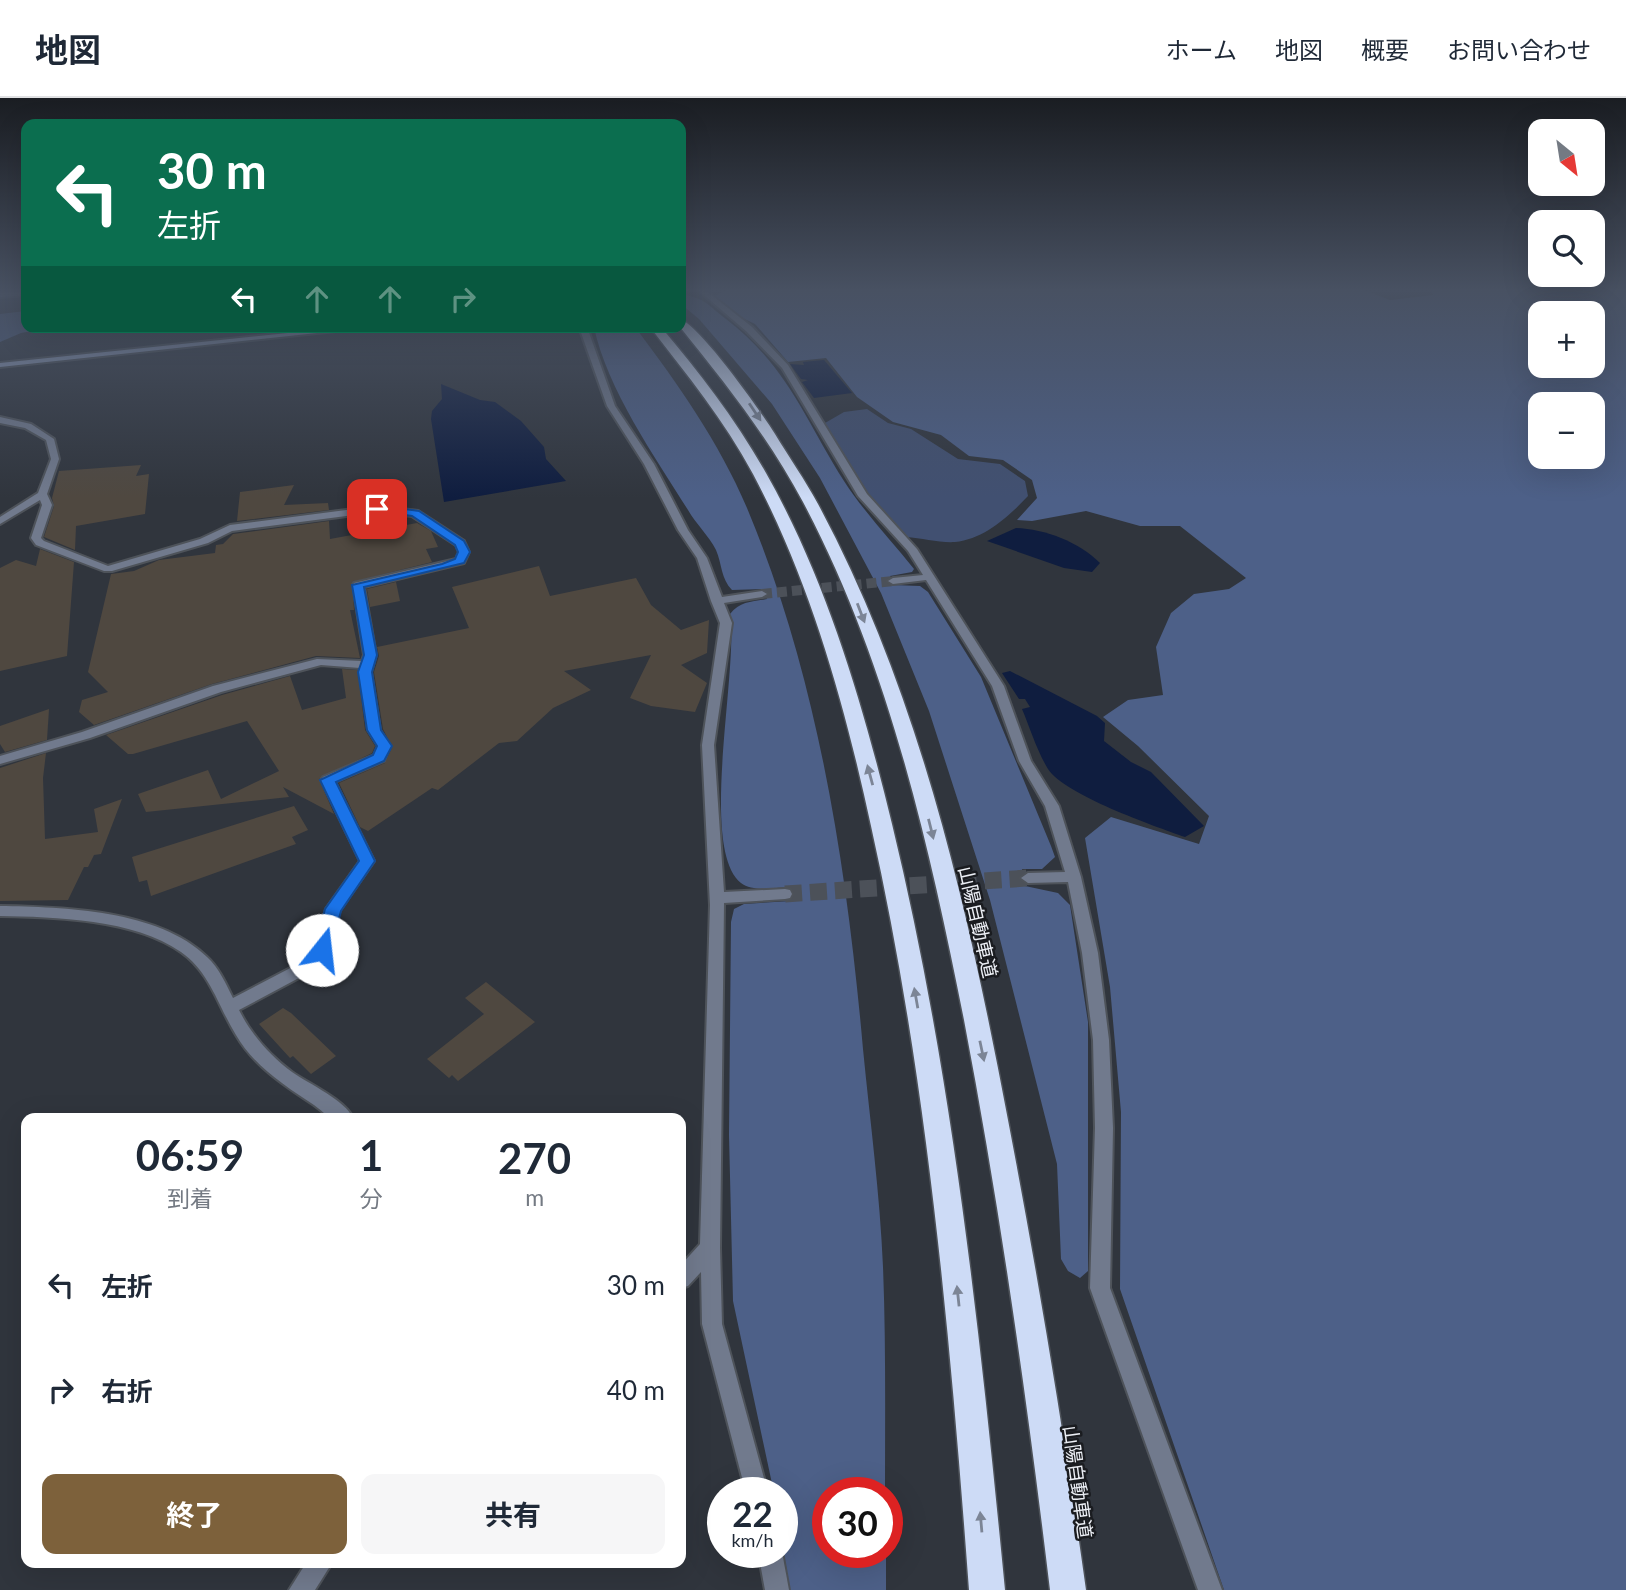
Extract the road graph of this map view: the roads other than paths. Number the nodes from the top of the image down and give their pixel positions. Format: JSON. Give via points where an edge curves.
{"nodes":[{"id":1,"x":62,"y":359,"type":"edge"},
{"id":2,"x":594,"y":359,"type":"edge"},
{"id":3,"x":681,"y":359,"type":"edge"},
{"id":4,"x":714,"y":359,"type":"edge"},
{"id":5,"x":777,"y":359,"type":"edge"},
{"id":6,"x":0,"y":365,"type":"edge"},
{"id":7,"x":0,"y":420,"type":"edge"},
{"id":8,"x":42,"y":494,"type":"junction"},
{"id":9,"x":0,"y":522,"type":"edge"},
{"id":10,"x":929,"y":577,"type":"junction"},
{"id":11,"x":893,"y":580,"type":"tunnel mouth"},
{"id":12,"x":762,"y":594,"type":"tunnel mouth"},
{"id":13,"x":716,"y":601,"type":"junction"},
{"id":14,"x":368,"y":665,"type":"junction"},
{"id":15,"x":0,"y":760,"type":"edge"},
{"id":16,"x":1074,"y":877,"type":"junction"},
{"id":17,"x":1028,"y":878,"type":"tunnel mouth"},
{"id":18,"x":785,"y":894,"type":"tunnel mouth"},
{"id":19,"x":717,"y":898,"type":"junction"},
{"id":20,"x":0,"y":911,"type":"edge"},
{"id":21,"x":230,"y":1007,"type":"junction"},
{"id":22,"x":339,"y":1113,"type":"edge"},
{"id":23,"x":710,"y":1248,"type":"junction"},
{"id":24,"x":686,"y":1274,"type":"edge"},
{"id":25,"x":754,"y":1477,"type":"edge"},
{"id":26,"x":316,"y":1568,"type":"edge"},
{"id":27,"x":773,"y":1568,"type":"edge"},
{"id":28,"x":301,"y":1590,"type":"edge"},
{"id":29,"x":777,"y":1590,"type":"edge"},
{"id":30,"x":987,"y":1590,"type":"edge"},
{"id":31,"x":1068,"y":1590,"type":"edge"},
{"id":32,"x":1210,"y":1590,"type":"edge"}],
"edges":[{"from":1,"to":6,"type":"main road"},
{"from":2,"to":13,"type":"street","via":[[611,406],[702,558]]},
{"from":30,"to":3,"type":"highway","one_way":true,"via":[[955,1269],[930,1076],[905,930],[875,795],[822,612],[798,548],[743,443]]},
{"from":4,"to":31,"type":"highway","name":"山陽自動車道","one_way":true,"via":[[733,379],[801,484],[860,609],[917,778],[988,1078]]},
{"from":5,"to":10,"type":"street","via":[[863,496],[912,550]]},
{"from":7,"to":8,"type":"street","via":[[28,426],[55,447]]},
{"from":8,"to":9,"type":"street"},
{"from":8,"to":14,"type":"street","via":[[47,505],[36,537],[40,543],[108,569],[204,541],[230,528],[377,509],[415,513],[460,543],[464,552],[460,561],[445,566],[358,585]]},
{"from":10,"to":11,"type":"street"},
{"from":10,"to":16,"type":"street","via":[[998,686],[1025,761],[1052,806]]},
{"from":12,"to":13,"type":"street"},
{"from":13,"to":19,"type":"street","via":[[726,623],[708,745]]},
{"from":14,"to":15,"type":"street","via":[[321,661],[217,689]]},
{"from":14,"to":21,"type":"street","via":[[365,672],[374,730],[384,746],[379,758],[328,780],[367,861],[333,909],[322,950],[304,968]]},
{"from":16,"to":17,"type":"street"},
{"from":16,"to":32,"type":"street","via":[[1101,1040],[1100,1289]]},
{"from":18,"to":19,"type":"street"},
{"from":19,"to":23,"type":"street"},
{"from":20,"to":21,"type":"street","via":[[61,911],[146,930],[176,942],[202,961]]},
{"from":21,"to":22,"type":"street","via":[[241,1030],[274,1067]]},
{"from":23,"to":24,"type":"street"},
{"from":23,"to":25,"type":"street","via":[[712,1324]]},
{"from":26,"to":28,"type":"street"},
{"from":27,"to":29,"type":"street"}]}
